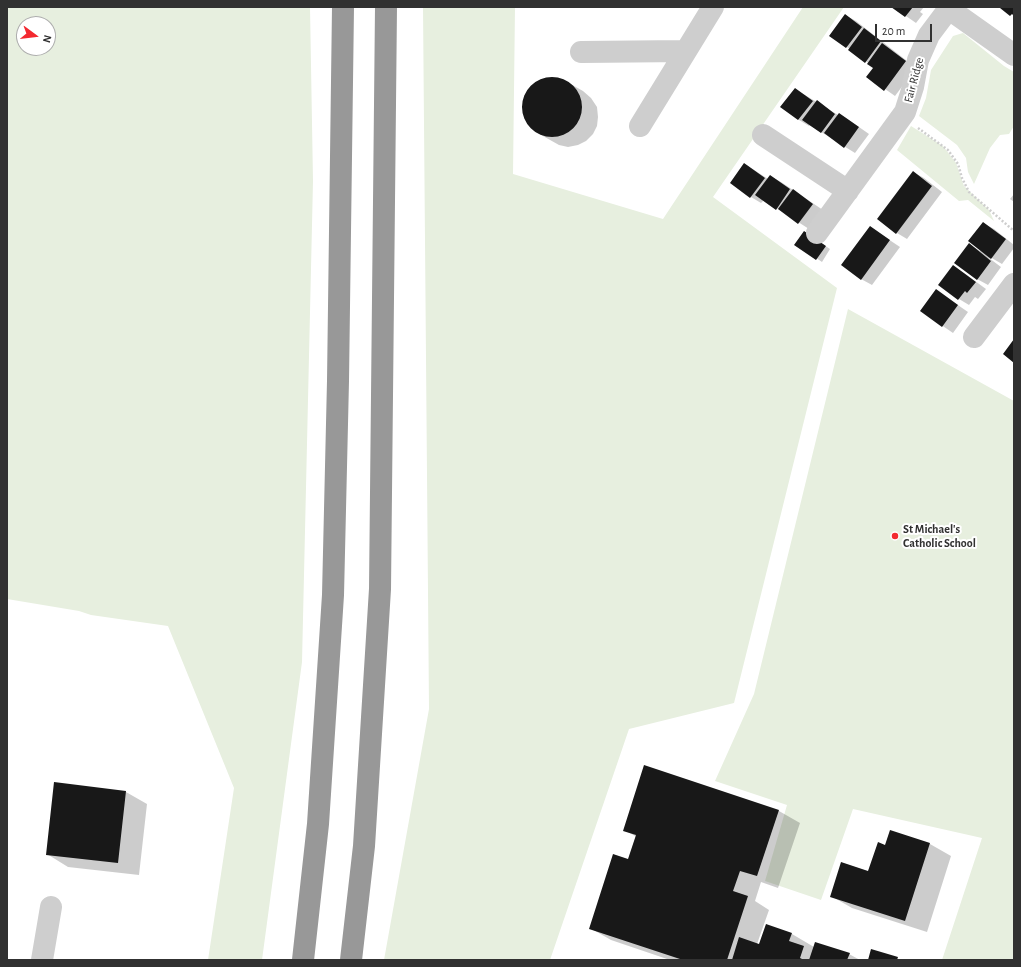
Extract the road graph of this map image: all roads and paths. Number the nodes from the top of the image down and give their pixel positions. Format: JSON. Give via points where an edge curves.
{"nodes":[{"id":1,"x":343,"y":7,"type":"edge"},
{"id":2,"x":386,"y":7,"type":"edge"},
{"id":3,"x":713,"y":7,"type":"edge"},
{"id":4,"x":950,"y":8,"type":"edge"},
{"id":5,"x":685,"y":51,"type":"junction"},
{"id":6,"x":580,"y":52,"type":"dead end"},
{"id":7,"x":1014,"y":55,"type":"edge"},
{"id":8,"x":640,"y":126,"type":"dead end"},
{"id":9,"x":916,"y":126,"type":"dead end"},
{"id":10,"x":763,"y":135,"type":"dead end"},
{"id":11,"x":848,"y":191,"type":"junction"},
{"id":12,"x":1014,"y":231,"type":"edge"},
{"id":13,"x":817,"y":233,"type":"dead end"},
{"id":14,"x":1014,"y":284,"type":"edge"},
{"id":15,"x":974,"y":337,"type":"dead end"},
{"id":16,"x":51,"y":907,"type":"dead end"},
{"id":17,"x":42,"y":960,"type":"edge"},
{"id":18,"x":303,"y":960,"type":"edge"},
{"id":19,"x":350,"y":960,"type":"edge"}],
"edges":[{"from":1,"to":18,"type":"highway","via":[[333,595],[318,824]]},
{"from":2,"to":19,"type":"highway","via":[[380,590],[364,846]]},
{"from":3,"to":5,"type":"street"},
{"from":4,"to":7,"type":"street"},
{"from":4,"to":11,"type":"street","name":"Fair Ridge","via":[[930,35],[918,60],[905,112]]},
{"from":5,"to":6,"type":"street"},
{"from":5,"to":8,"type":"street"},
{"from":9,"to":12,"type":"path","via":[[948,150],[958,164],[969,192]]},
{"from":10,"to":11,"type":"street"},
{"from":11,"to":13,"type":"street","name":"Fair Ridge"},
{"from":14,"to":15,"type":"street"},
{"from":16,"to":17,"type":"street"}]}
